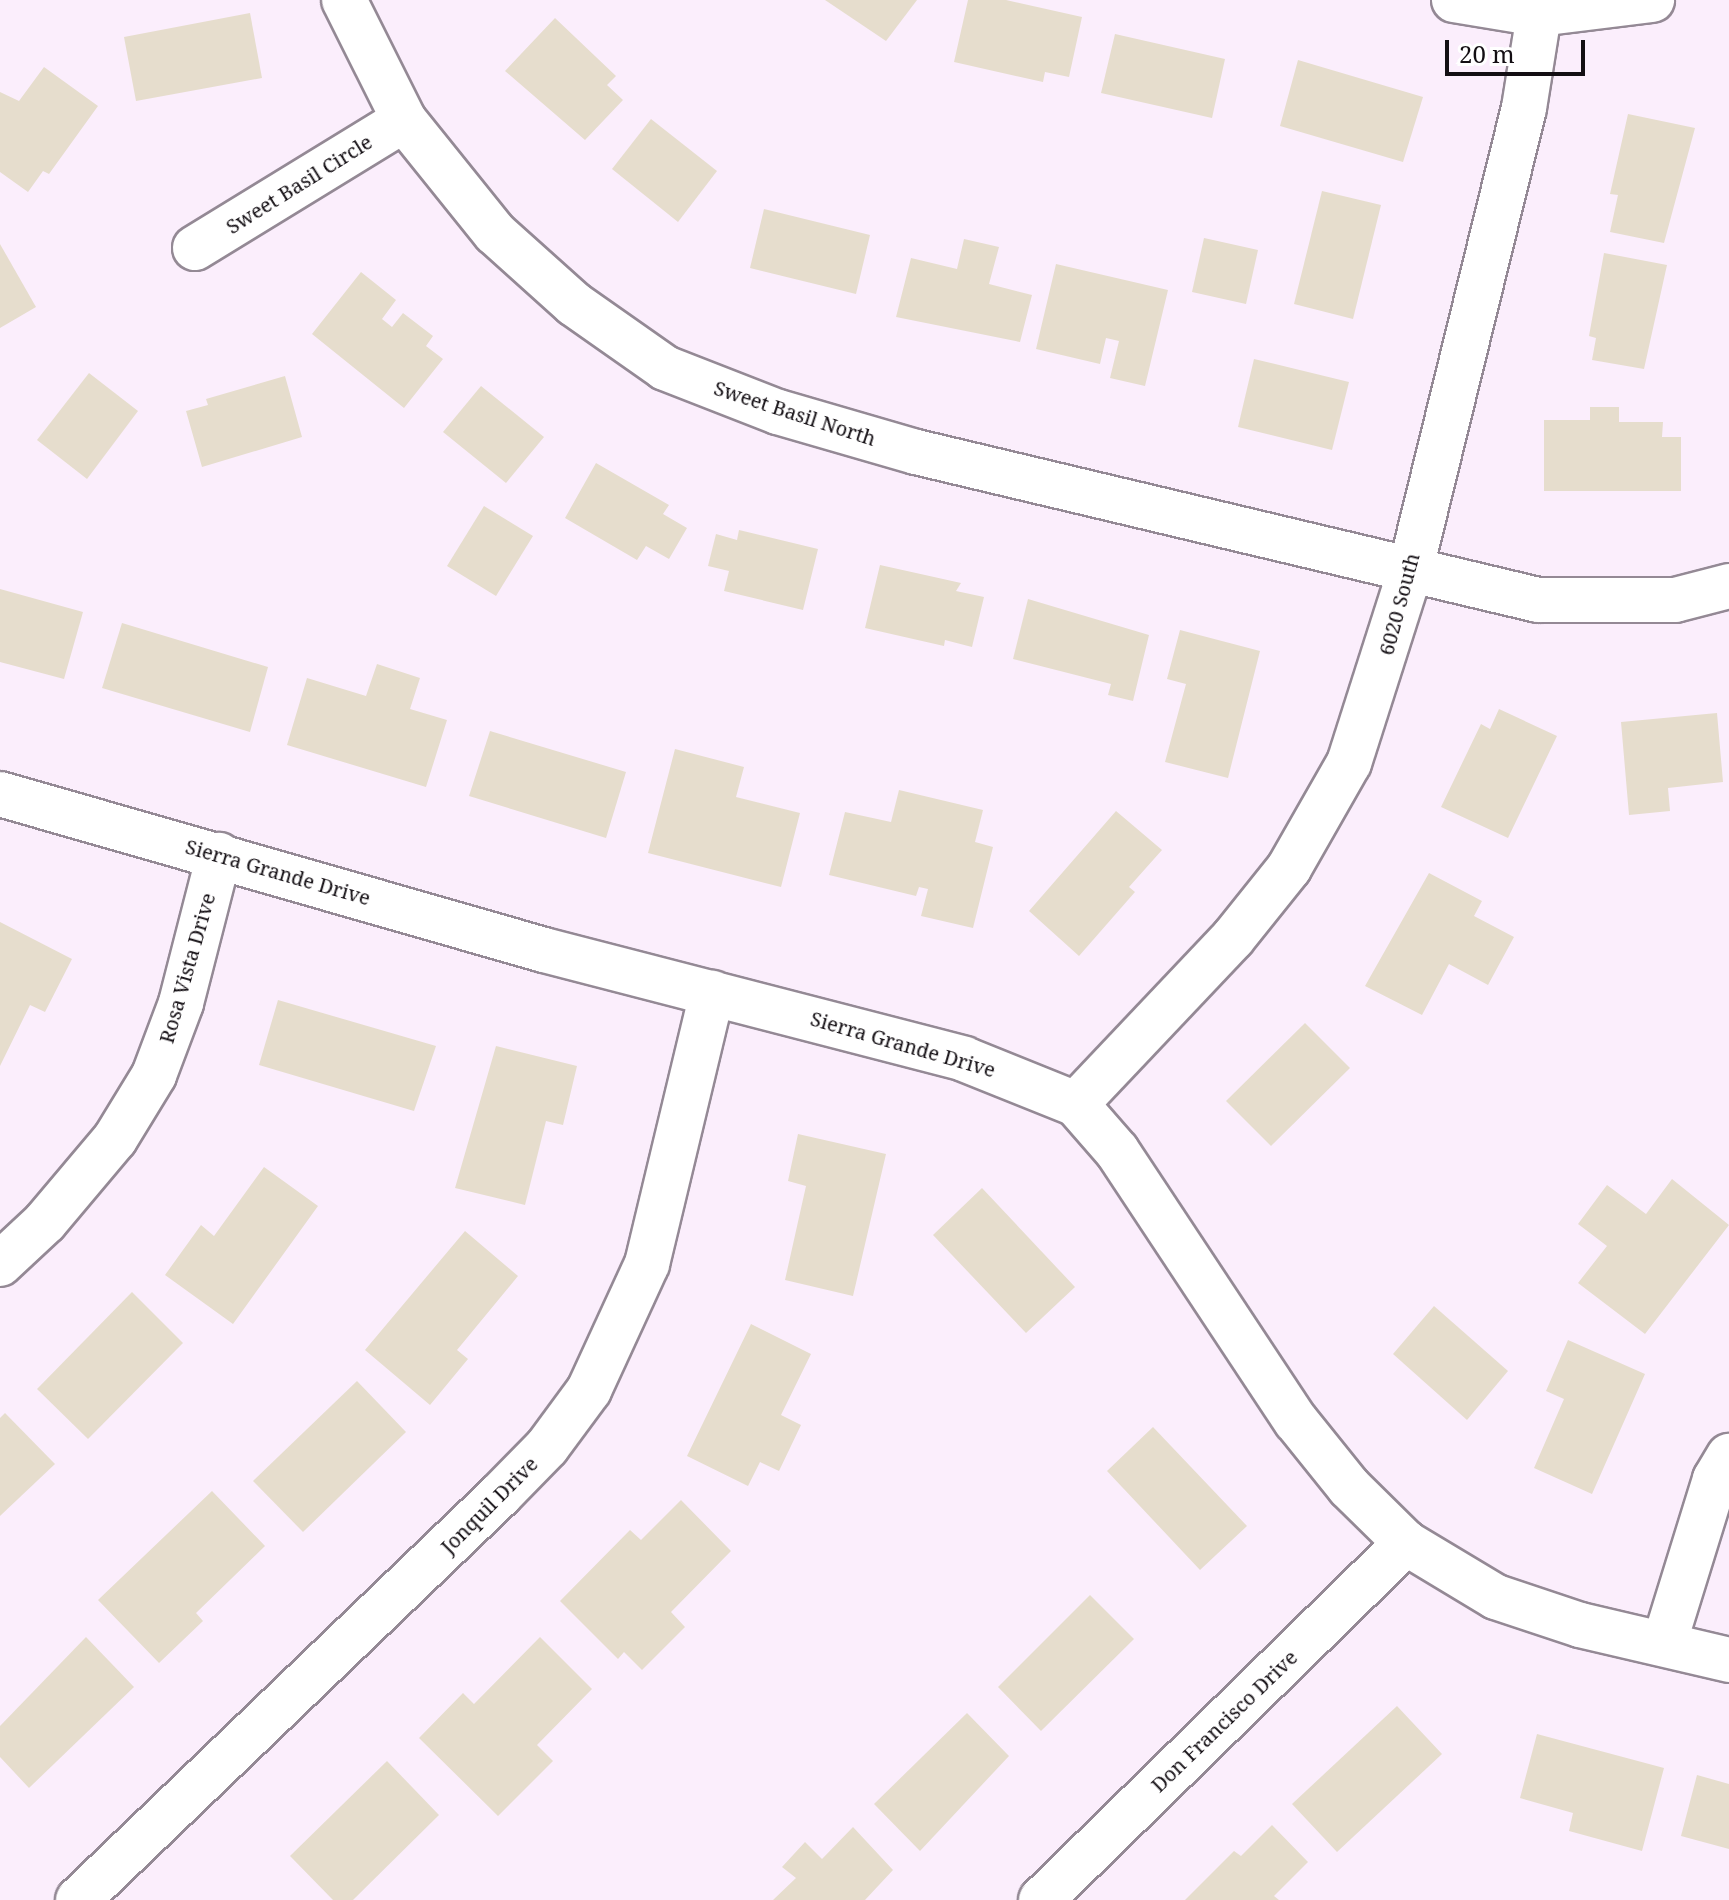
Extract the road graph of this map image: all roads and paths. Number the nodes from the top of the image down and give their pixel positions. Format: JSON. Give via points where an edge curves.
{"nodes":[{"id":1,"x":344,"y":0,"type":"edge"},
{"id":2,"x":1454,"y":0,"type":"edge"},
{"id":3,"x":1652,"y":0,"type":"edge"},
{"id":4,"x":1539,"y":14,"type":"junction"},
{"id":5,"x":404,"y":120,"type":"junction"},
{"id":6,"x":195,"y":248,"type":"dead end"},
{"id":7,"x":1410,"y":572,"type":"junction"},
{"id":8,"x":1729,"y":586,"type":"edge"},
{"id":9,"x":0,"y":794,"type":"edge"},
{"id":10,"x":219,"y":855,"type":"junction"},
{"id":11,"x":712,"y":993,"type":"junction"},
{"id":12,"x":1076,"y":1104,"type":"junction"},
{"id":13,"x":0,"y":1264,"type":"edge"},
{"id":14,"x":1729,"y":1456,"type":"edge"},
{"id":15,"x":1406,"y":1543,"type":"junction"},
{"id":16,"x":1664,"y":1644,"type":"junction"},
{"id":17,"x":1729,"y":1660,"type":"edge"},
{"id":18,"x":78,"y":1900,"type":"edge"},
{"id":19,"x":1041,"y":1900,"type":"edge"}],
"edges":[{"from":1,"to":5,"type":"street","name":"Sweet Basil North"},
{"from":2,"to":4,"type":"street"},
{"from":3,"to":4,"type":"street"},
{"from":4,"to":7,"type":"street","name":"6020 South","via":[[1524,108]]},
{"from":5,"to":6,"type":"street","name":"Sweet Basil Circle"},
{"from":5,"to":7,"type":"street","name":"Sweet Basil North","via":[[495,233],[574,304],[665,368],[778,412],[916,452]]},
{"from":7,"to":8,"type":"street","name":"Sweet Basil North","via":[[1538,600],[1606,604],[1675,600]]},
{"from":7,"to":12,"type":"street","name":"6020 South","via":[[1371,703],[1322,817],[1233,938]]},
{"from":9,"to":10,"type":"street","name":"Sierra Grande Drive"},
{"from":10,"to":11,"type":"street","name":"Sierra Grande Drive"},
{"from":10,"to":13,"type":"street","name":"Rosa Vista Drive","via":[[181,1003],[154,1075],[115,1139],[45,1222]]},
{"from":11,"to":12,"type":"street","name":"Sierra Grande Drive","via":[[964,1059]]},
{"from":11,"to":18,"type":"street","name":"Jonquil Drive","via":[[647,1264],[589,1390],[547,1447],[500,1495]]},
{"from":12,"to":15,"type":"street","via":[[1159,1211],[1296,1421],[1349,1487]]},
{"from":14,"to":16,"type":"street","via":[[1711,1492]]},
{"from":15,"to":16,"type":"street","via":[[1496,1597],[1580,1625]]},
{"from":15,"to":19,"type":"street","name":"Don Francisco Drive"},
{"from":16,"to":17,"type":"street"}]}
